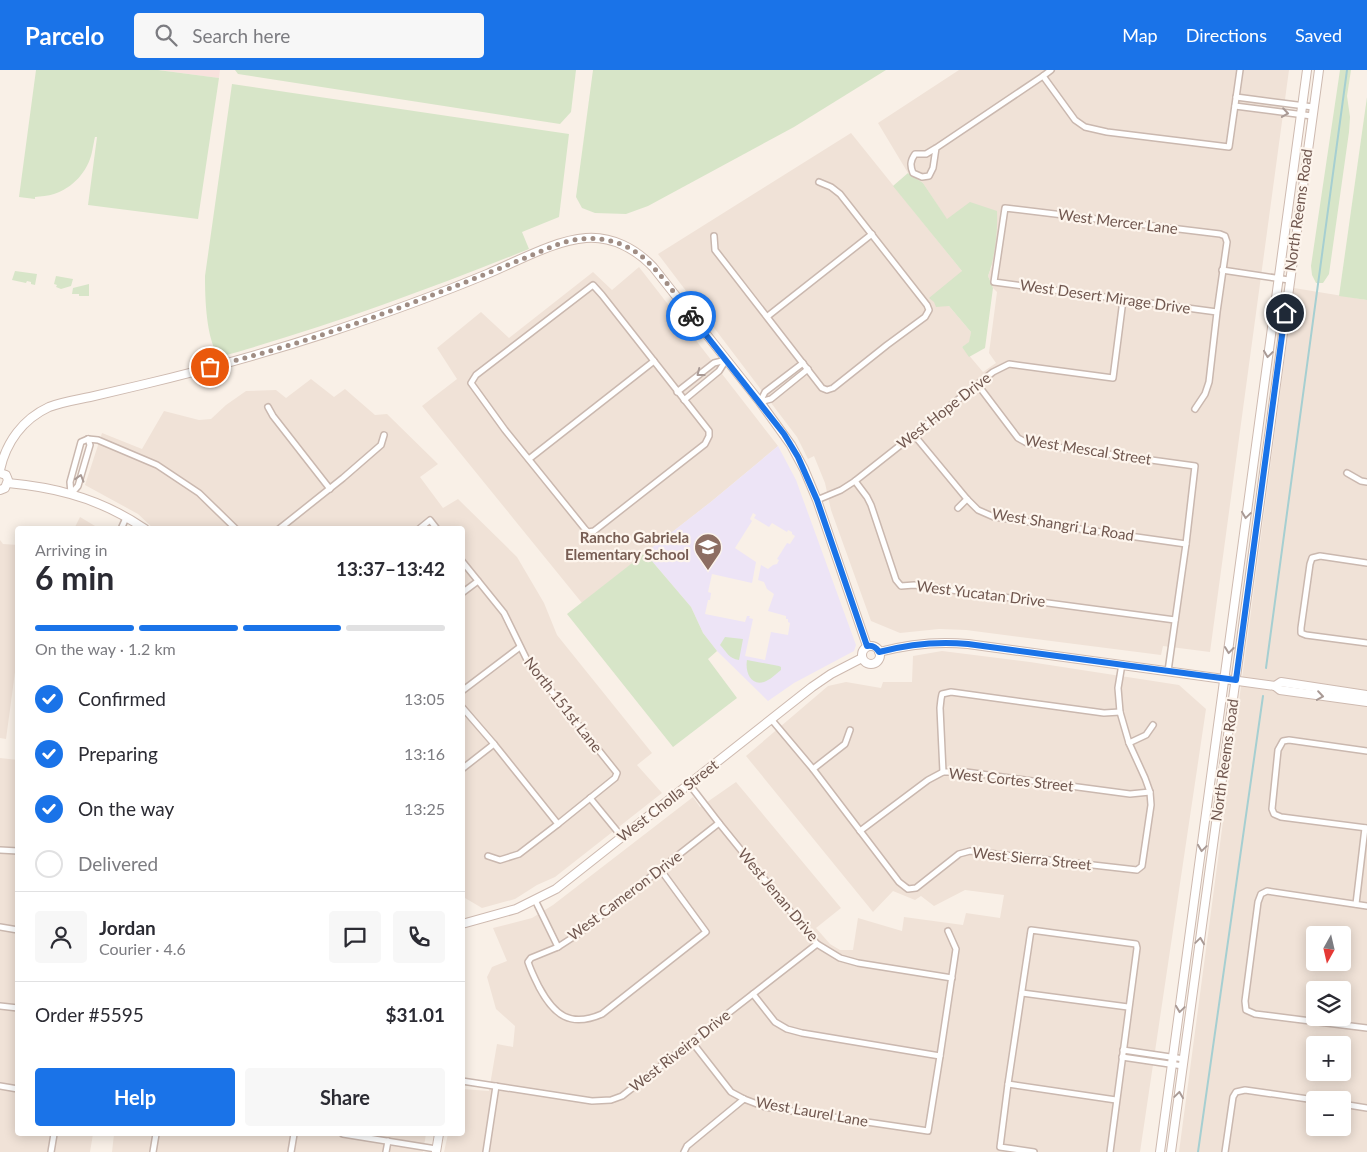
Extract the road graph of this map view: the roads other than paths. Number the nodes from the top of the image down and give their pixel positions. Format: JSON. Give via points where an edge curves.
{"nodes":[{"id":1,"x":1051,"y":70,"type":"edge"},
{"id":2,"x":1240,"y":70,"type":"edge"},
{"id":3,"x":1307,"y":70,"type":"edge"},
{"id":4,"x":1319,"y":70,"type":"edge"},
{"id":5,"x":1043,"y":76,"type":"junction"},
{"id":6,"x":1236,"y":96,"type":"junction"},
{"id":7,"x":1270,"y":101,"type":"junction"},
{"id":8,"x":1235,"y":106,"type":"junction"},
{"id":9,"x":1302,"y":106,"type":"junction"},
{"id":10,"x":1314,"y":107,"type":"junction"},
{"id":11,"x":1268,"y":110,"type":"junction"},
{"id":12,"x":1301,"y":115,"type":"junction"},
{"id":13,"x":1312,"y":116,"type":"junction"},
{"id":14,"x":936,"y":148,"type":"junction"},
{"id":15,"x":818,"y":182,"type":"dead end"},
{"id":16,"x":872,"y":234,"type":"junction"},
{"id":17,"x":714,"y":236,"type":"dead end"},
{"id":18,"x":1222,"y":270,"type":"junction"},
{"id":19,"x":1278,"y":278,"type":"junction"},
{"id":20,"x":1289,"y":280,"type":"junction"},
{"id":21,"x":994,"y":282,"type":"joint"},
{"id":22,"x":1123,"y":300,"type":"junction"},
{"id":23,"x":1216,"y":312,"type":"junction"},
{"id":24,"x":768,"y":316,"type":"junction"},
{"id":25,"x":726,"y":360,"type":"junction"},
{"id":26,"x":654,"y":361,"type":"junction"},
{"id":27,"x":803,"y":363,"type":"junction"},
{"id":28,"x":808,"y":369,"type":"junction"},
{"id":29,"x":779,"y":381,"type":"junction"},
{"id":30,"x":978,"y":384,"type":"junction"},
{"id":31,"x":785,"y":388,"type":"junction"},
{"id":32,"x":677,"y":392,"type":"junction"},
{"id":33,"x":684,"y":400,"type":"junction"},
{"id":34,"x":760,"y":402,"type":"junction"},
{"id":35,"x":268,"y":407,"type":"dead end"},
{"id":36,"x":1195,"y":409,"type":"dead end"},
{"id":37,"x":384,"y":435,"type":"dead end"},
{"id":38,"x":914,"y":435,"type":"junction"},
{"id":39,"x":88,"y":438,"type":"junction"},
{"id":40,"x":529,"y":459,"type":"junction"},
{"id":41,"x":0,"y":471,"type":"edge"},
{"id":42,"x":1347,"y":473,"type":"dead end"},
{"id":43,"x":855,"y":481,"type":"junction"},
{"id":44,"x":1367,"y":482,"type":"edge"},
{"id":45,"x":8,"y":483,"type":"junction"},
{"id":46,"x":330,"y":489,"type":"junction"},
{"id":47,"x":0,"y":490,"type":"edge"},
{"id":48,"x":71,"y":494,"type":"junction"},
{"id":49,"x":967,"y":499,"type":"junction"},
{"id":50,"x":817,"y":500,"type":"junction"},
{"id":51,"x":958,"y":508,"type":"dead end"},
{"id":52,"x":126,"y":518,"type":"junction"},
{"id":53,"x":122,"y":526,"type":"edge"},
{"id":54,"x":140,"y":526,"type":"edge"},
{"id":55,"x":233,"y":526,"type":"edge"},
{"id":56,"x":283,"y":526,"type":"edge"},
{"id":57,"x":423,"y":526,"type":"edge"},
{"id":58,"x":435,"y":526,"type":"edge"},
{"id":59,"x":1186,"y":544,"type":"junction"},
{"id":60,"x":1367,"y":563,"type":"edge"},
{"id":61,"x":465,"y":565,"type":"edge"},
{"id":62,"x":478,"y":581,"type":"junction"},
{"id":63,"x":465,"y":591,"type":"edge"},
{"id":64,"x":1175,"y":620,"type":"junction"},
{"id":65,"x":1367,"y":643,"type":"edge"},
{"id":66,"x":867,"y":646,"type":"junction"},
{"id":67,"x":520,"y":647,"type":"junction"},
{"id":68,"x":879,"y":652,"type":"junction"},
{"id":69,"x":862,"y":658,"type":"junction"},
{"id":70,"x":1122,"y":664,"type":"junction"},
{"id":71,"x":1168,"y":671,"type":"junction"},
{"id":72,"x":1225,"y":679,"type":"junction"},
{"id":73,"x":1236,"y":680,"type":"junction"},
{"id":74,"x":1275,"y":686,"type":"junction"},
{"id":75,"x":465,"y":689,"type":"edge"},
{"id":76,"x":1367,"y":694,"type":"edge"},
{"id":77,"x":1367,"y":702,"type":"edge"},
{"id":78,"x":465,"y":710,"type":"edge"},
{"id":79,"x":1120,"y":712,"type":"junction"},
{"id":80,"x":771,"y":720,"type":"junction"},
{"id":81,"x":1154,"y":725,"type":"dead end"},
{"id":82,"x":850,"y":730,"type":"dead end"},
{"id":83,"x":1129,"y":743,"type":"junction"},
{"id":84,"x":494,"y":744,"type":"junction"},
{"id":85,"x":1367,"y":751,"type":"edge"},
{"id":86,"x":465,"y":767,"type":"edge"},
{"id":87,"x":813,"y":769,"type":"junction"},
{"id":88,"x":943,"y":772,"type":"junction"},
{"id":89,"x":689,"y":784,"type":"junction"},
{"id":90,"x":1150,"y":792,"type":"junction"},
{"id":91,"x":590,"y":798,"type":"junction"},
{"id":92,"x":719,"y":823,"type":"junction"},
{"id":93,"x":558,"y":824,"type":"junction"},
{"id":94,"x":1366,"y":828,"type":"edge"},
{"id":95,"x":860,"y":831,"type":"junction"},
{"id":96,"x":622,"y":837,"type":"junction"},
{"id":97,"x":0,"y":850,"type":"edge"},
{"id":98,"x":15,"y":851,"type":"edge"},
{"id":99,"x":488,"y":856,"type":"dead end"},
{"id":100,"x":660,"y":869,"type":"junction"},
{"id":101,"x":535,"y":900,"type":"junction"},
{"id":102,"x":1356,"y":904,"type":"junction"},
{"id":103,"x":1367,"y":906,"type":"edge"},
{"id":104,"x":465,"y":923,"type":"edge"},
{"id":105,"x":0,"y":927,"type":"edge"},
{"id":106,"x":15,"y":930,"type":"edge"},
{"id":107,"x":948,"y":931,"type":"dead end"},
{"id":108,"x":817,"y":944,"type":"junction"},
{"id":109,"x":558,"y":947,"type":"junction"},
{"id":110,"x":952,"y":978,"type":"junction"},
{"id":111,"x":1022,"y":993,"type":"junction"},
{"id":112,"x":753,"y":994,"type":"junction"},
{"id":113,"x":0,"y":1006,"type":"edge"},
{"id":114,"x":1128,"y":1007,"type":"junction"},
{"id":115,"x":15,"y":1008,"type":"edge"},
{"id":116,"x":1367,"y":1028,"type":"edge"},
{"id":117,"x":692,"y":1042,"type":"junction"},
{"id":118,"x":1123,"y":1050,"type":"junction"},
{"id":119,"x":940,"y":1056,"type":"junction"},
{"id":120,"x":1122,"y":1057,"type":"junction"},
{"id":121,"x":1173,"y":1061,"type":"junction"},
{"id":122,"x":1184,"y":1062,"type":"junction"},
{"id":123,"x":465,"y":1081,"type":"edge"},
{"id":124,"x":1008,"y":1084,"type":"junction"},
{"id":125,"x":0,"y":1086,"type":"edge"},
{"id":126,"x":496,"y":1086,"type":"junction"},
{"id":127,"x":15,"y":1088,"type":"edge"},
{"id":128,"x":744,"y":1099,"type":"junction"},
{"id":129,"x":1306,"y":1099,"type":"edge"},
{"id":130,"x":1116,"y":1100,"type":"junction"},
{"id":131,"x":1351,"y":1105,"type":"edge"},
{"id":132,"x":1367,"y":1108,"type":"edge"},
{"id":133,"x":54,"y":1136,"type":"edge"},
{"id":134,"x":156,"y":1136,"type":"edge"},
{"id":135,"x":294,"y":1136,"type":"edge"},
{"id":136,"x":356,"y":1136,"type":"edge"},
{"id":137,"x":439,"y":1136,"type":"edge"},
{"id":138,"x":388,"y":1141,"type":"junction"},
{"id":139,"x":436,"y":1150,"type":"edge"},
{"id":140,"x":52,"y":1152,"type":"edge"},
{"id":141,"x":153,"y":1152,"type":"edge"},
{"id":142,"x":291,"y":1152,"type":"edge"},
{"id":143,"x":386,"y":1152,"type":"edge"},
{"id":144,"x":486,"y":1152,"type":"edge"},
{"id":145,"x":684,"y":1152,"type":"edge"},
{"id":146,"x":1034,"y":1152,"type":"edge"},
{"id":147,"x":1110,"y":1152,"type":"edge"},
{"id":148,"x":1160,"y":1152,"type":"edge"},
{"id":149,"x":1171,"y":1152,"type":"edge"},
{"id":150,"x":1225,"y":1152,"type":"edge"}],
"edges":[{"from":1,"to":5,"type":"street"},
{"from":2,"to":6,"type":"street"},
{"from":3,"to":9,"type":"street","name":"North Reems Road"},
{"from":4,"to":10,"type":"street","name":"North Reems Road"},
{"from":5,"to":8,"type":"street","via":[[1075,120],[1085,127],[1106,132],[1229,147]]},
{"from":5,"to":14,"type":"street"},
{"from":6,"to":7,"type":"street"},
{"from":6,"to":8,"type":"street"},
{"from":7,"to":9,"type":"street"},
{"from":7,"to":11,"type":"street"},
{"from":8,"to":11,"type":"street"},
{"from":9,"to":10,"type":"street"},
{"from":9,"to":12,"type":"street","name":"North Reems Road"},
{"from":10,"to":13,"type":"street","name":"North Reems Road"},
{"from":11,"to":12,"type":"street","one_way":true},
{"from":12,"to":13,"type":"street"},
{"from":12,"to":19,"type":"street","name":"North Reems Road"},
{"from":13,"to":20,"type":"street","name":"North Reems Road"},
{"from":14,"to":14,"type":"street","via":[[926,154],[915,154],[910,161],[913,173],[929,176]]},
{"from":15,"to":16,"type":"street","via":[[840,194]]},
{"from":16,"to":24,"type":"street"},
{"from":16,"to":28,"type":"street","via":[[929,310],[925,317],[833,388],[822,388]]},
{"from":17,"to":24,"type":"street","via":[[715,250]]},
{"from":18,"to":19,"type":"street"},
{"from":18,"to":21,"type":"street","name":"West Mercer Lane","via":[[1227,242],[1220,234],[1005,208]]},
{"from":18,"to":23,"type":"street"},
{"from":19,"to":20,"type":"street"},
{"from":19,"to":72,"type":"street","name":"North Reems Road","one_way":true},
{"from":20,"to":73,"type":"street","name":"North Reems Road"},
{"from":21,"to":22,"type":"street","name":"West Desert Mirage Drive"},
{"from":22,"to":23,"type":"street","name":"West Desert Mirage Drive"},
{"from":22,"to":30,"type":"street","name":"West Hope Drive","via":[[1113,378],[1010,364]]},
{"from":23,"to":36,"type":"street","via":[[1209,382]]},
{"from":24,"to":27,"type":"street"},
{"from":25,"to":32,"type":"street","one_way":true,"via":[[714,363]]},
{"from":25,"to":33,"type":"street","via":[[719,371]]},
{"from":25,"to":34,"type":"street"},
{"from":25,"to":41,"type":"street","via":[[646,260],[632,250],[607,240],[576,239],[326,333],[222,364],[49,407],[18,430],[5,453]]},
{"from":26,"to":32,"type":"street"},
{"from":26,"to":40,"type":"street"},
{"from":26,"to":40,"type":"street","via":[[593,285],[476,375],[471,383],[473,388]]},
{"from":27,"to":28,"type":"street"},
{"from":27,"to":29,"type":"street"},
{"from":28,"to":31,"type":"street"},
{"from":29,"to":31,"type":"street"},
{"from":29,"to":34,"type":"street","via":[[765,392]]},
{"from":30,"to":38,"type":"street","name":"West Hope Drive"},
{"from":30,"to":59,"type":"street","name":"West Mescal Street","via":[[1018,438],[1027,443],[1195,466]]},
{"from":31,"to":34,"type":"street","via":[[771,399]]},
{"from":32,"to":33,"type":"street"},
{"from":33,"to":40,"type":"street","via":[[708,431],[705,444],[594,531],[584,529]]},
{"from":34,"to":50,"type":"street","via":[[791,445]]},
{"from":35,"to":46,"type":"street"},
{"from":37,"to":46,"type":"street","via":[[381,445]]},
{"from":38,"to":43,"type":"street","name":"West Hope Drive"},
{"from":38,"to":49,"type":"street","name":"West Shangri La Road"},
{"from":48,"to":39,"type":"street","one_way":true,"via":[[78,486],[90,445]]},
{"from":39,"to":48,"type":"street","via":[[82,442],[70,482]]},
{"from":39,"to":55,"type":"street","via":[[157,466],[199,493]]},
{"from":41,"to":45,"type":"street","via":[[6,475]]},
{"from":42,"to":44,"type":"street"},
{"from":43,"to":50,"type":"street","name":"West Hope Drive"},
{"from":43,"to":64,"type":"street","name":"West Yucatan Drive","via":[[867,497],[896,580],[902,586]]},
{"from":45,"to":47,"type":"street"},
{"from":45,"to":48,"type":"street"},
{"from":46,"to":56,"type":"street"},
{"from":48,"to":52,"type":"street"},
{"from":49,"to":51,"type":"street"},
{"from":49,"to":59,"type":"street","name":"West Shangri La Road","via":[[978,510],[994,516]]},
{"from":50,"to":66,"type":"street"},
{"from":52,"to":53,"type":"street"},
{"from":52,"to":54,"type":"street"},
{"from":57,"to":58,"type":"street","via":[[430,520]]},
{"from":59,"to":64,"type":"street"},
{"from":60,"to":65,"type":"street","via":[[1320,556],[1312,558],[1301,628],[1306,635]]},
{"from":61,"to":62,"type":"street","name":"North 151st Lane"},
{"from":62,"to":63,"type":"street"},
{"from":62,"to":67,"type":"street","name":"North 151st Lane","via":[[504,613]]},
{"from":64,"to":71,"type":"street"},
{"from":66,"to":68,"type":"street","via":[[876,647]]},
{"from":66,"to":69,"type":"street"},
{"from":67,"to":75,"type":"street"},
{"from":67,"to":91,"type":"street","name":"North 151st Lane","via":[[528,662],[617,773]]},
{"from":68,"to":69,"type":"street","via":[[875,662],[866,662]]},
{"from":68,"to":70,"type":"street","via":[[912,644],[954,642]]},
{"from":69,"to":80,"type":"street","name":"West Cholla Street","via":[[819,682]]},
{"from":70,"to":71,"type":"street"},
{"from":70,"to":79,"type":"street","via":[[1118,688]]},
{"from":71,"to":72,"type":"street"},
{"from":72,"to":73,"type":"street"},
{"from":72,"to":121,"type":"street","name":"North Reems Road","one_way":true},
{"from":73,"to":74,"type":"street"},
{"from":122,"to":73,"type":"street","name":"North Reems Road","one_way":true},
{"from":74,"to":76,"type":"street","via":[[1281,682]]},
{"from":74,"to":77,"type":"street","one_way":true,"via":[[1280,690]]},
{"from":78,"to":84,"type":"street"},
{"from":79,"to":83,"type":"street"},
{"from":79,"to":88,"type":"street","via":[[1104,713],[951,692],[942,694]]},
{"from":80,"to":87,"type":"street"},
{"from":80,"to":89,"type":"street","name":"West Cholla Street"},
{"from":81,"to":83,"type":"street","via":[[1146,735]]},
{"from":82,"to":87,"type":"street","via":[[844,744]]},
{"from":83,"to":90,"type":"street"},
{"from":84,"to":86,"type":"street"},
{"from":84,"to":93,"type":"street"},
{"from":85,"to":94,"type":"street","via":[[1283,741],[1278,750],[1272,809],[1281,817]]},
{"from":87,"to":95,"type":"street"},
{"from":88,"to":90,"type":"street","name":"West Cortes Street","via":[[975,773],[1130,794]]},
{"from":88,"to":95,"type":"street","name":"West Cortes Street"},
{"from":89,"to":92,"type":"street","name":"West Jenan Drive"},
{"from":89,"to":96,"type":"street","name":"West Cholla Street"},
{"from":90,"to":95,"type":"street","name":"West Sierra Street","via":[[1152,805],[1142,866],[1138,870],[970,850],[916,888],[908,890]]},
{"from":91,"to":93,"type":"street"},
{"from":91,"to":96,"type":"street"},
{"from":92,"to":100,"type":"street","name":"West Cameron Drive"},
{"from":92,"to":108,"type":"street","name":"West Jenan Drive"},
{"from":93,"to":99,"type":"street","via":[[519,854],[500,860]]},
{"from":94,"to":102,"type":"street"},
{"from":96,"to":101,"type":"street","name":"West Cholla Street","via":[[556,889]]},
{"from":97,"to":98,"type":"street"},
{"from":100,"to":109,"type":"street","name":"West Cameron Drive"},
{"from":100,"to":109,"type":"street","name":"West Cameron Drive","via":[[706,932],[602,1014],[573,1020],[556,1012],[547,1002],[528,962]]},
{"from":101,"to":104,"type":"street","name":"West Cholla Street","via":[[516,909]]},
{"from":101,"to":109,"type":"street"},
{"from":102,"to":103,"type":"street"},
{"from":102,"to":116,"type":"street","via":[[1267,892],[1261,894],[1245,1001],[1246,1010],[1255,1014]]},
{"from":105,"to":106,"type":"street"},
{"from":107,"to":110,"type":"street","via":[[956,949]]},
{"from":108,"to":110,"type":"street","name":"West Jenan Drive","via":[[858,964]]},
{"from":108,"to":112,"type":"street","name":"West Riveira Drive"},
{"from":110,"to":119,"type":"street"},
{"from":111,"to":114,"type":"street"},
{"from":111,"to":114,"type":"street","via":[[1032,930],[1136,944]]},
{"from":111,"to":124,"type":"street"},
{"from":112,"to":117,"type":"street","name":"West Riveira Drive"},
{"from":112,"to":119,"type":"street","via":[[775,1022],[787,1029]]},
{"from":113,"to":115,"type":"street"},
{"from":114,"to":118,"type":"street"},
{"from":117,"to":126,"type":"street","name":"West Riveira Drive","via":[[622,1096],[611,1100],[592,1101]]},
{"from":117,"to":128,"type":"street","name":"West Laurel Lane","via":[[731,1092]]},
{"from":118,"to":120,"type":"street"},
{"from":118,"to":121,"type":"street"},
{"from":119,"to":128,"type":"street","name":"West Laurel Lane","via":[[928,1131],[764,1107]]},
{"from":120,"to":121,"type":"street"},
{"from":120,"to":130,"type":"street"},
{"from":121,"to":122,"type":"street"},
{"from":121,"to":148,"type":"street","name":"North Reems Road"},
{"from":149,"to":122,"type":"street","name":"North Reems Road","one_way":true},
{"from":123,"to":126,"type":"street","name":"West Riveira Drive"},
{"from":124,"to":130,"type":"street"},
{"from":124,"to":146,"type":"street","via":[[1000,1148]]},
{"from":125,"to":127,"type":"street"},
{"from":126,"to":144,"type":"street"},
{"from":128,"to":145,"type":"street","via":[[687,1146]]},
{"from":129,"to":150,"type":"street","via":[[1245,1090],[1236,1092]]},
{"from":130,"to":147,"type":"street"},
{"from":131,"to":132,"type":"street"},
{"from":133,"to":140,"type":"street"},
{"from":134,"to":141,"type":"street"},
{"from":135,"to":142,"type":"street"},
{"from":136,"to":138,"type":"street"},
{"from":137,"to":139,"type":"street"},
{"from":138,"to":139,"type":"street"},
{"from":138,"to":143,"type":"street"}]}
